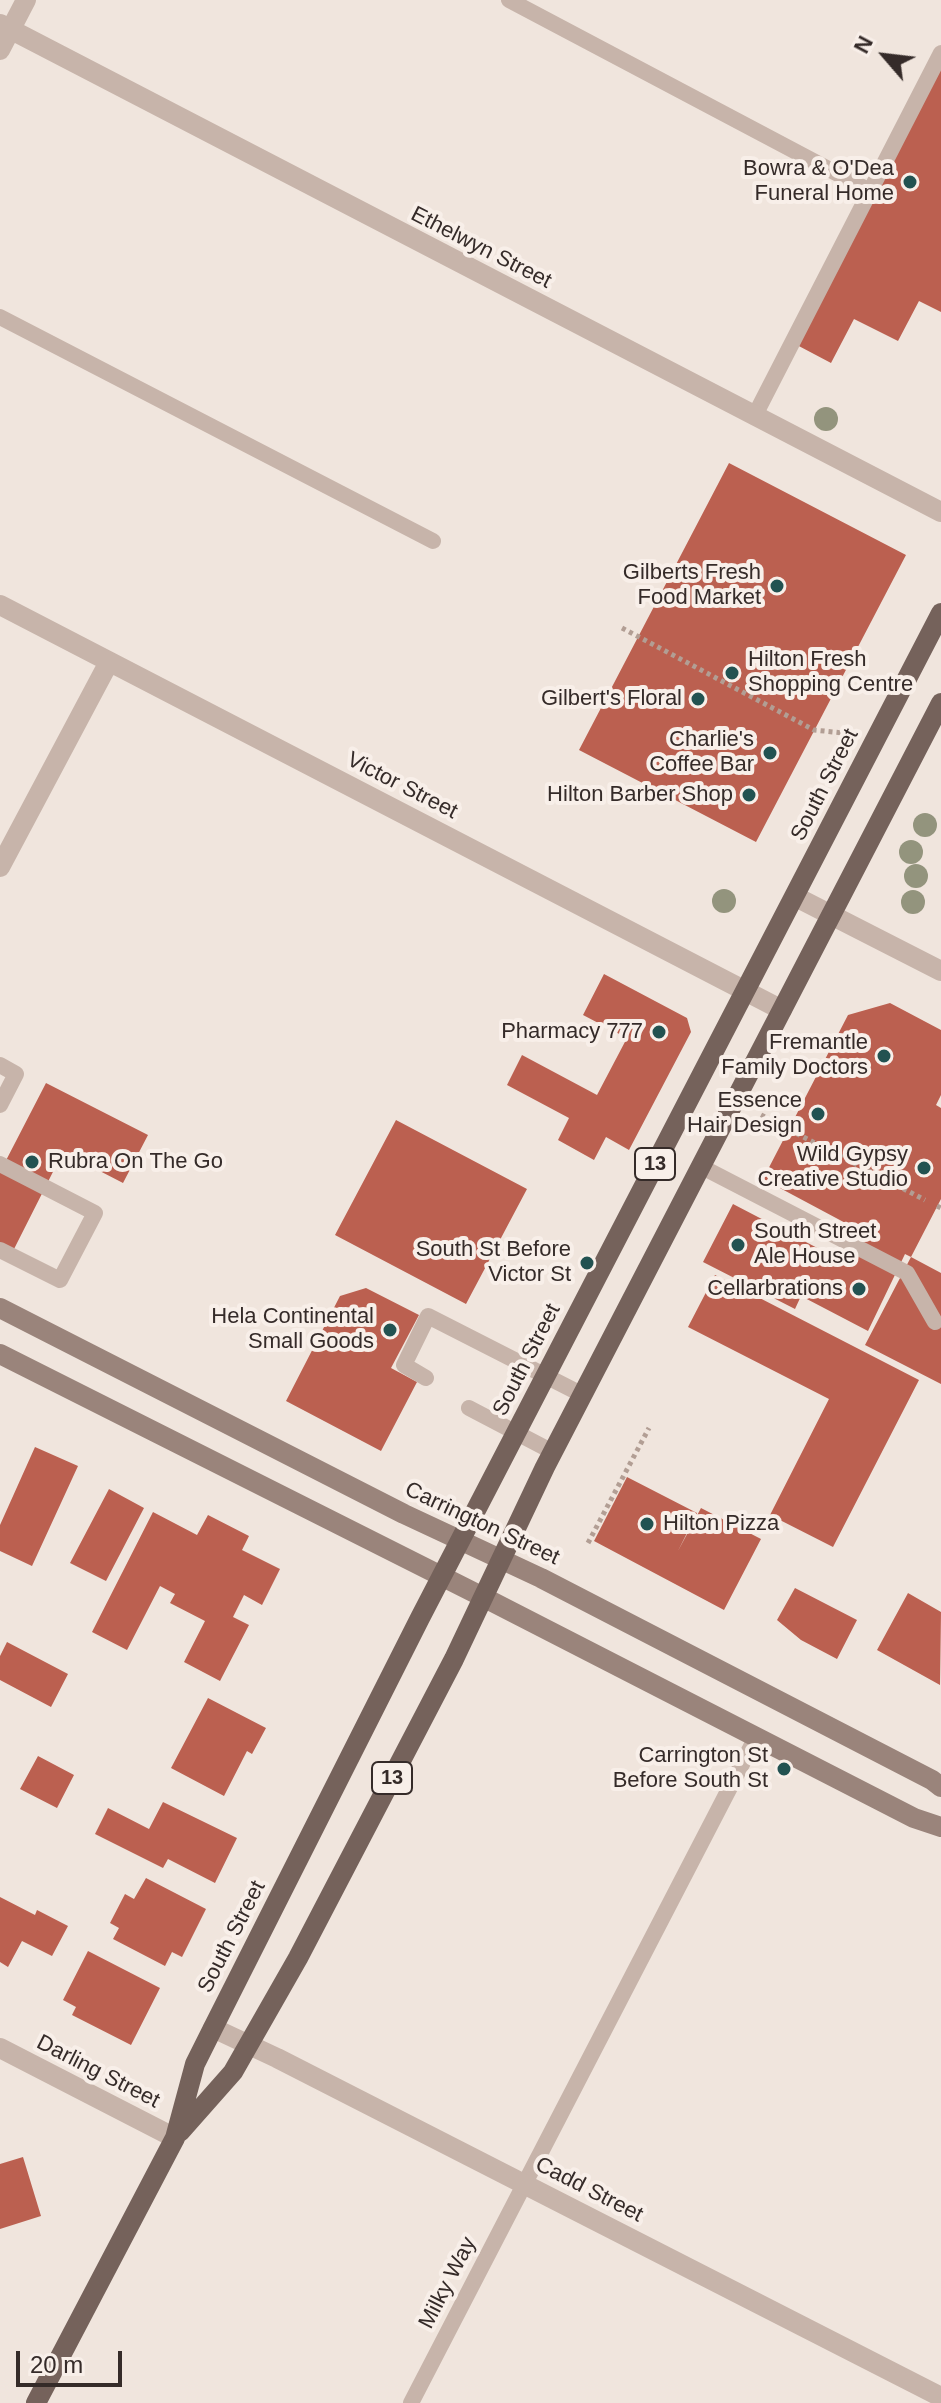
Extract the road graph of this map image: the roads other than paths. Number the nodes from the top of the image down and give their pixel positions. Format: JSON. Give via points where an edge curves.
{"nodes":[{"id":1,"x":26,"y":0,"type":"edge"},
{"id":2,"x":509,"y":0,"type":"edge"},
{"id":3,"x":5,"y":27,"type":"edge"},
{"id":4,"x":0,"y":50,"type":"edge"},
{"id":5,"x":941,"y":53,"type":"edge"},
{"id":6,"x":870,"y":191,"type":"junction"},
{"id":7,"x":0,"y":317,"type":"edge"},
{"id":8,"x":754,"y":417,"type":"junction"},
{"id":9,"x":941,"y":512,"type":"edge"},
{"id":10,"x":433,"y":541,"type":"dead end"},
{"id":11,"x":0,"y":605,"type":"edge"},
{"id":12,"x":941,"y":613,"type":"edge"},
{"id":13,"x":109,"y":662,"type":"junction"},
{"id":14,"x":941,"y":703,"type":"edge"},
{"id":15,"x":0,"y":867,"type":"edge"},
{"id":16,"x":796,"y":897,"type":"junction"},
{"id":17,"x":831,"y":915,"type":"junction"},
{"id":18,"x":941,"y":971,"type":"edge"},
{"id":19,"x":746,"y":991,"type":"junction"},
{"id":20,"x":782,"y":1010,"type":"junction"},
{"id":21,"x":0,"y":1065,"type":"edge"},
{"id":22,"x":0,"y":1105,"type":"edge"},
{"id":23,"x":0,"y":1164,"type":"edge"},
{"id":24,"x":702,"y":1167,"type":"junction"},
{"id":25,"x":0,"y":1250,"type":"edge"},
{"id":26,"x":0,"y":1308,"type":"edge"},
{"id":27,"x":935,"y":1322,"type":"dead end"},
{"id":28,"x":0,"y":1354,"type":"edge"},
{"id":29,"x":546,"y":1376,"type":"junction"},
{"id":30,"x":426,"y":1378,"type":"dead end"},
{"id":31,"x":583,"y":1395,"type":"junction"},
{"id":32,"x":469,"y":1408,"type":"dead end"},
{"id":33,"x":517,"y":1433,"type":"junction"},
{"id":34,"x":553,"y":1452,"type":"junction"},
{"id":35,"x":461,"y":1539,"type":"junction"},
{"id":36,"x":502,"y":1558,"type":"junction"},
{"id":37,"x":442,"y":1577,"type":"junction"},
{"id":38,"x":483,"y":1597,"type":"junction"},
{"id":39,"x":755,"y":1739,"type":"junction"},
{"id":40,"x":941,"y":1787,"type":"edge"},
{"id":41,"x":941,"y":1827,"type":"edge"},
{"id":42,"x":213,"y":2028,"type":"junction"},
{"id":43,"x":248,"y":2044,"type":"junction"},
{"id":44,"x":0,"y":2048,"type":"edge"},
{"id":45,"x":175,"y":2138,"type":"junction"},
{"id":46,"x":524,"y":2183,"type":"junction"},
{"id":47,"x":941,"y":2397,"type":"edge"},
{"id":48,"x":36,"y":2403,"type":"edge"},
{"id":49,"x":411,"y":2403,"type":"edge"}],
"edges":[{"from":1,"to":3,"type":"street"},
{"from":2,"to":6,"type":"lane"},
{"from":3,"to":4,"type":"street"},
{"from":3,"to":8,"type":"street","name":"Ethelwyn Street"},
{"from":5,"to":6,"type":"lane"},
{"from":6,"to":8,"type":"lane"},
{"from":7,"to":10,"type":"lane"},
{"from":8,"to":9,"type":"street","name":"Ethelwyn Street"},
{"from":11,"to":13,"type":"street","name":"Victor Street"},
{"from":12,"to":16,"type":"main road","name":"South Street","number":"13"},
{"from":13,"to":15,"type":"street"},
{"from":13,"to":19,"type":"street","name":"Victor Street"},
{"from":14,"to":17,"type":"main road","name":"South Street","number":"13"},
{"from":16,"to":17,"type":"street"},
{"from":16,"to":19,"type":"main road","name":"South Street","number":"13"},
{"from":17,"to":18,"type":"street"},
{"from":17,"to":20,"type":"main road","name":"South Street","number":"13"},
{"from":19,"to":20,"type":"street","name":"Victor Street"},
{"from":19,"to":29,"type":"main road","name":"South Street","number":"13"},
{"from":20,"to":24,"type":"main road","name":"South Street","number":"13"},
{"from":21,"to":22,"type":"lane","via":[[16,1074]]},
{"from":23,"to":25,"type":"lane","via":[[95,1213],[60,1280]]},
{"from":24,"to":27,"type":"lane","via":[[907,1273]]},
{"from":24,"to":31,"type":"main road","name":"South Street","number":"13"},
{"from":26,"to":35,"type":"main road","name":"Carrington Street"},
{"from":28,"to":37,"type":"main road"},
{"from":29,"to":30,"type":"lane","via":[[428,1316],[404,1365]]},
{"from":29,"to":31,"type":"lane"},
{"from":29,"to":33,"type":"main road","name":"South Street","number":"13"},
{"from":31,"to":34,"type":"main road","name":"South Street","number":"13"},
{"from":32,"to":33,"type":"lane"},
{"from":33,"to":34,"type":"lane"},
{"from":33,"to":35,"type":"main road","name":"South Street","number":"13"},
{"from":34,"to":36,"type":"main road","name":"South Street","number":"13"},
{"from":35,"to":36,"type":"main road","name":"Carrington Street"},
{"from":35,"to":37,"type":"main road","name":"South Street","number":"13"},
{"from":36,"to":38,"type":"main road","name":"South Street","number":"13"},
{"from":36,"to":40,"type":"main road","name":"Carrington Street"},
{"from":37,"to":38,"type":"main road"},
{"from":37,"to":42,"type":"main road","name":"South Street","number":"13"},
{"from":38,"to":39,"type":"main road"},
{"from":38,"to":43,"type":"main road","name":"South Street","number":"13","via":[[373,1816]]},
{"from":39,"to":41,"type":"main road"},
{"from":39,"to":46,"type":"lane","name":"Milky Way"},
{"from":42,"to":43,"type":"street","name":"Cadd Street"},
{"from":42,"to":45,"type":"main road","name":"South Street","number":"13","via":[[195,2064]]},
{"from":43,"to":45,"type":"main road","name":"South Street","number":"13","via":[[233,2072]]},
{"from":43,"to":46,"type":"street","name":"Cadd Street"},
{"from":44,"to":45,"type":"street","name":"Darling Street"},
{"from":45,"to":48,"type":"main road","name":"South Street","number":"13"},
{"from":46,"to":47,"type":"street","name":"Cadd Street"},
{"from":46,"to":49,"type":"lane","name":"Milky Way"}]}
